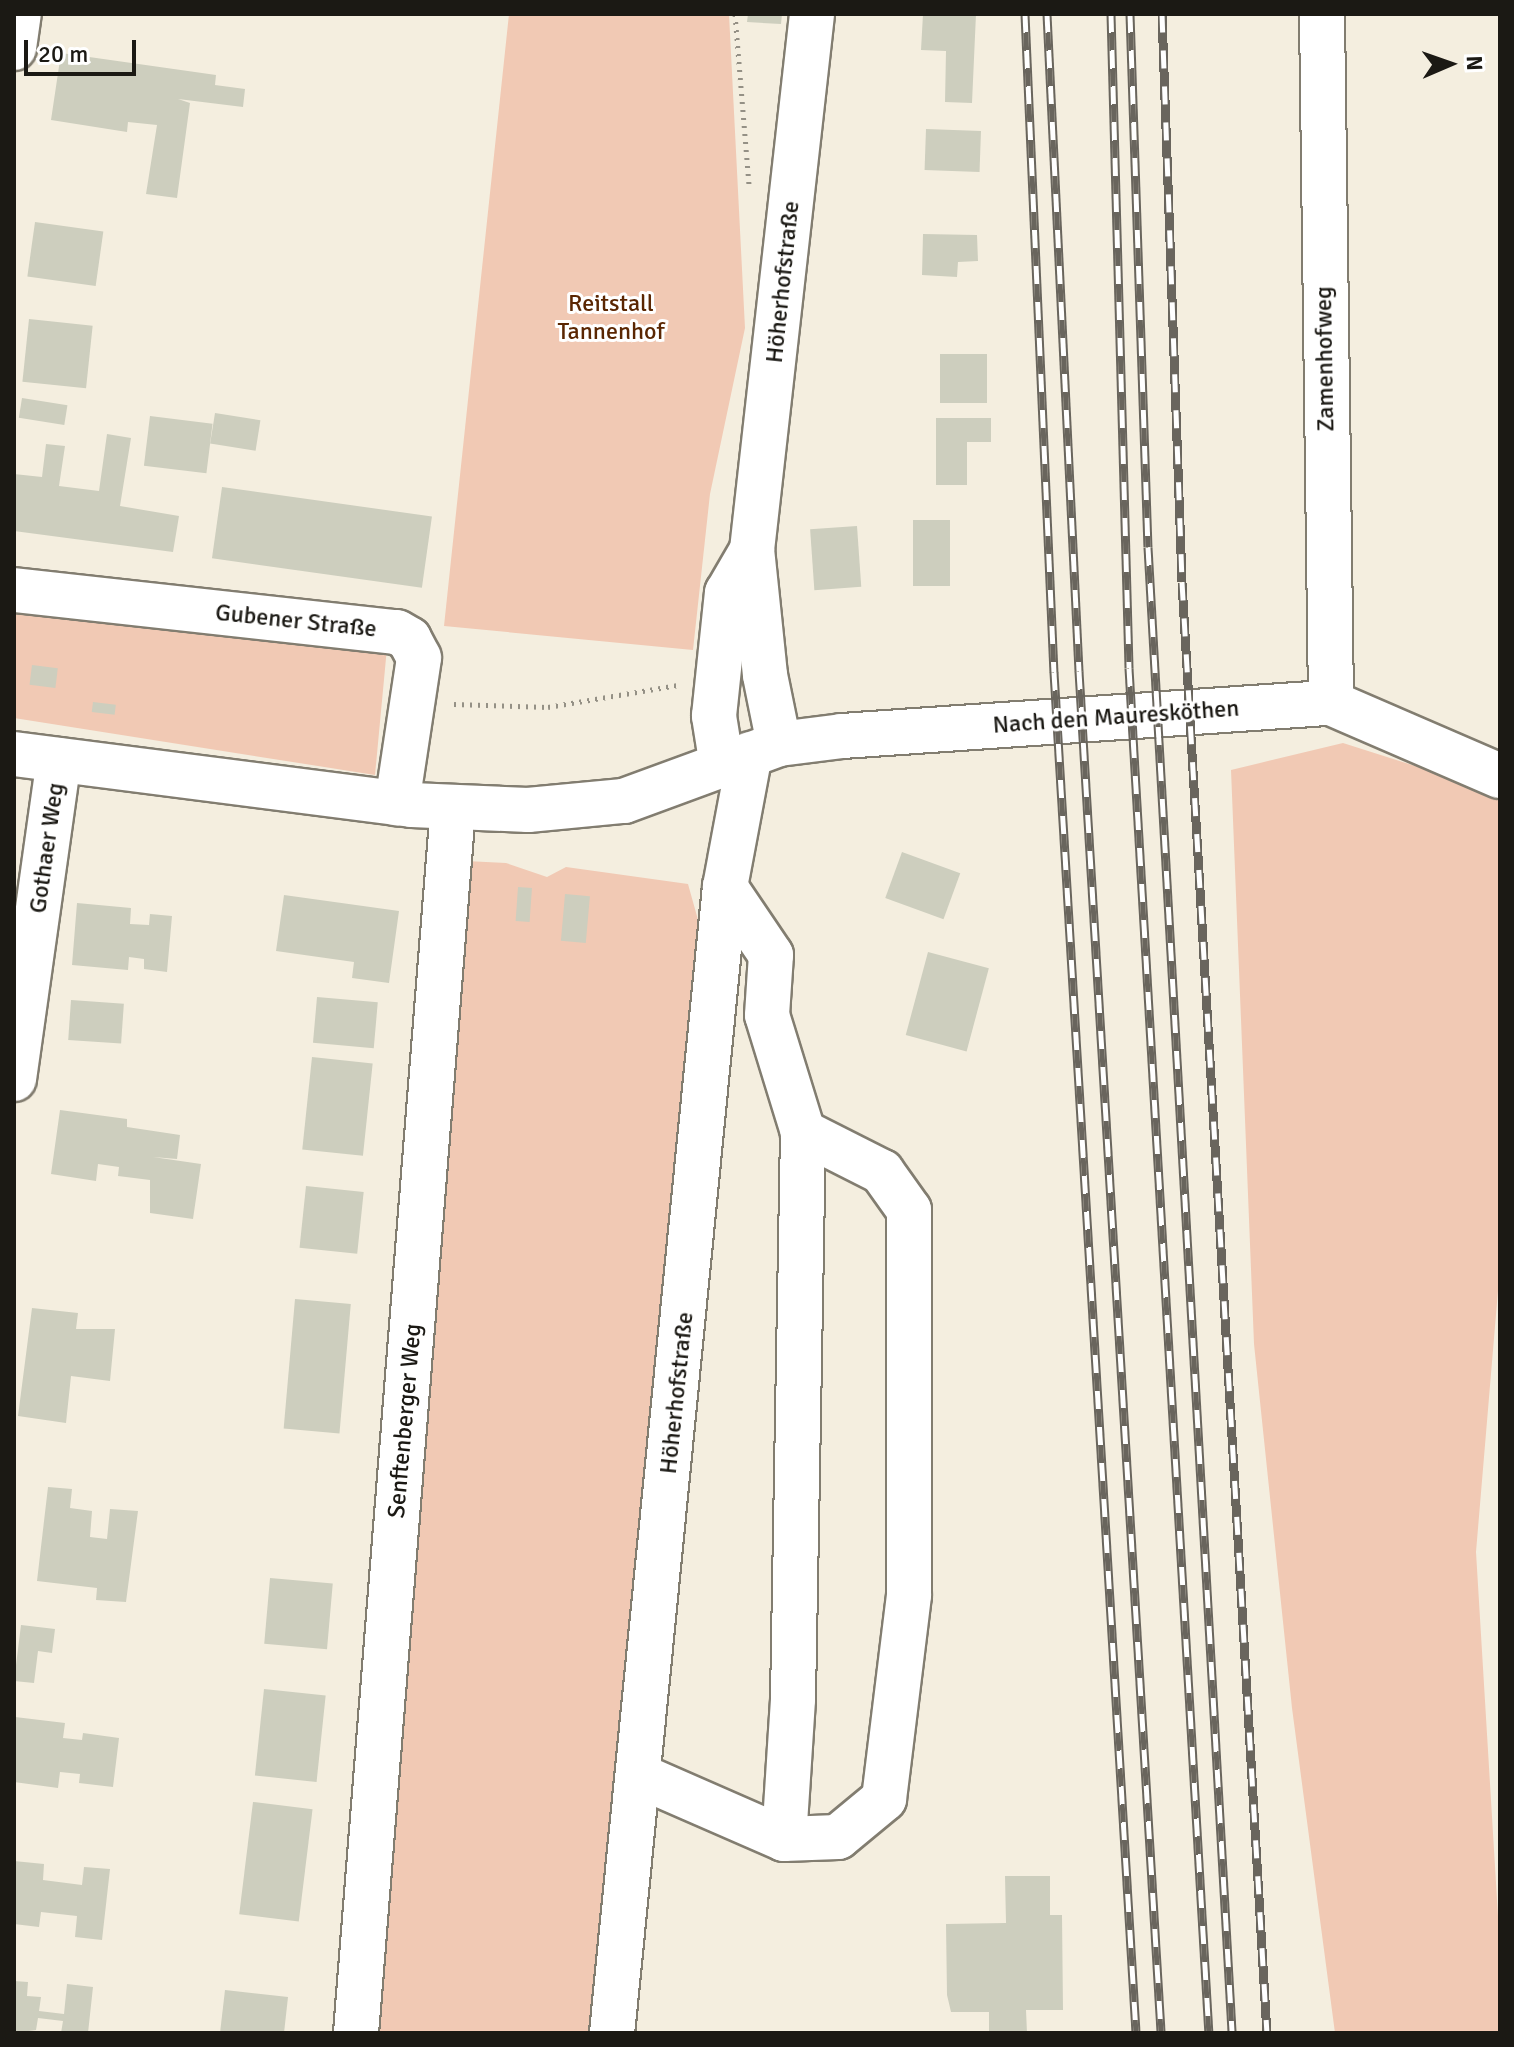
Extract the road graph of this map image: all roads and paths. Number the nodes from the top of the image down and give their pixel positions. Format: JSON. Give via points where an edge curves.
{"nodes":[{"id":1,"x":19,"y":14,"type":"edge"},
{"id":2,"x":812,"y":14,"type":"edge"},
{"id":3,"x":1322,"y":14,"type":"edge"},
{"id":4,"x":14,"y":48,"type":"edge"},
{"id":5,"x":752,"y":550,"type":"junction"},
{"id":6,"x":14,"y":590,"type":"edge"},
{"id":7,"x":717,"y":678,"type":"junction"},
{"id":8,"x":413,"y":703,"type":"junction"},
{"id":9,"x":1331,"y":703,"type":"junction"},
{"id":10,"x":14,"y":754,"type":"edge"},
{"id":11,"x":750,"y":755,"type":"junction"},
{"id":12,"x":59,"y":760,"type":"junction"},
{"id":13,"x":1500,"y":776,"type":"edge"},
{"id":14,"x":397,"y":803,"type":"junction"},
{"id":15,"x":453,"y":809,"type":"junction"},
{"id":16,"x":725,"y":887,"type":"junction"},
{"id":17,"x":14,"y":1079,"type":"edge"},
{"id":18,"x":803,"y":1132,"type":"junction"},
{"id":19,"x":640,"y":1776,"type":"junction"},
{"id":20,"x":784,"y":1839,"type":"junction"},
{"id":21,"x":356,"y":2033,"type":"edge"},
{"id":22,"x":612,"y":2033,"type":"edge"}],
"edges":[{"from":1,"to":4,"type":"street"},
{"from":2,"to":5,"type":"street","name":"Höherhofstraße"},
{"from":3,"to":9,"type":"street","name":"Zamenhofweg"},
{"from":5,"to":7,"type":"street","name":"Höherhofstraße","via":[[727,593]]},
{"from":5,"to":11,"type":"street","name":"Höherhofstraße","via":[[765,675]]},
{"from":6,"to":8,"type":"street","name":"Gubener Straße","via":[[397,632],[409,639],[419,658]]},
{"from":7,"to":8,"type":"path","via":[[548,707]]},
{"from":7,"to":11,"type":"street","name":"Höherhofstraße","via":[[714,716]]},
{"from":8,"to":14,"type":"street","name":"Gubener Straße"},
{"from":9,"to":11,"type":"street","name":"Nach den Mauresköthen","via":[[883,732]]},
{"from":9,"to":13,"type":"street","name":"Nach den Mauresköthen"},
{"from":10,"to":12,"type":"street"},
{"from":11,"to":15,"type":"street","via":[[624,801],[528,810]]},
{"from":11,"to":16,"type":"street","name":"Höherhofstraße"},
{"from":12,"to":14,"type":"street"},
{"from":12,"to":17,"type":"street","name":"Gothaer Weg"},
{"from":14,"to":15,"type":"street"},
{"from":15,"to":21,"type":"street","name":"Senftenberger Weg"},
{"from":16,"to":18,"type":"street","via":[[771,955],[767,1015]]},
{"from":16,"to":19,"type":"street","name":"Höherhofstraße"},
{"from":18,"to":20,"type":"street","via":[[793,1699]]},
{"from":18,"to":20,"type":"street","via":[[882,1172],[909,1210],[909,1595],[884,1799],[838,1837]]},
{"from":19,"to":20,"type":"street"},
{"from":19,"to":22,"type":"street","name":"Höherhofstraße"}]}
